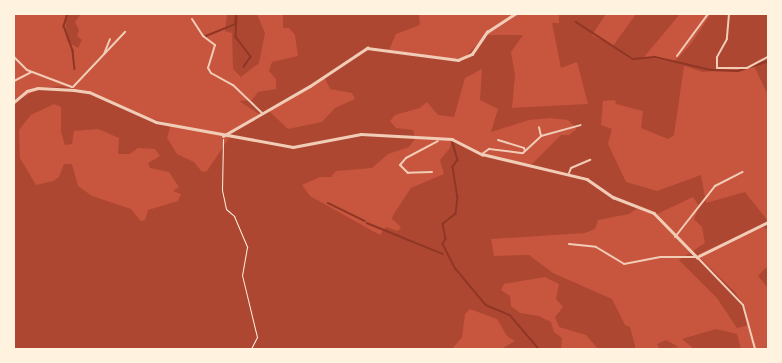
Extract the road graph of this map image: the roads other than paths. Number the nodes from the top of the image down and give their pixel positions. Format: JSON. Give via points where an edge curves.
{"nodes":[{"id":1,"x":515,"y":14,"type":"edge"},
{"id":2,"x":708,"y":14,"type":"edge"},
{"id":3,"x":729,"y":14,"type":"edge"},
{"id":4,"x":192,"y":20,"type":"dead end"},
{"id":5,"x":125,"y":32,"type":"dead end"},
{"id":6,"x":110,"y":39,"type":"dead end"},
{"id":7,"x":677,"y":56,"type":"dead end"},
{"id":8,"x":103,"y":57,"type":"junction"},
{"id":9,"x":768,"y":57,"type":"edge"},
{"id":10,"x":14,"y":58,"type":"edge"},
{"id":11,"x":32,"y":72,"type":"junction"},
{"id":12,"x":14,"y":82,"type":"edge"},
{"id":13,"x":73,"y":88,"type":"junction"},
{"id":14,"x":14,"y":102,"type":"edge"},
{"id":15,"x":262,"y":112,"type":"junction"},
{"id":16,"x":582,"y":125,"type":"dead end"},
{"id":17,"x":539,"y":127,"type":"dead end"},
{"id":18,"x":222,"y":136,"type":"junction"},
{"id":19,"x":541,"y":136,"type":"junction"},
{"id":20,"x":498,"y":140,"type":"dead end"},
{"id":21,"x":438,"y":141,"type":"junction"},
{"id":22,"x":525,"y":151,"type":"junction"},
{"id":23,"x":482,"y":154,"type":"junction"},
{"id":24,"x":590,"y":160,"type":"dead end"},
{"id":25,"x":432,"y":172,"type":"dead end"},
{"id":26,"x":742,"y":172,"type":"dead end"},
{"id":27,"x":569,"y":173,"type":"junction"},
{"id":28,"x":768,"y":222,"type":"edge"},
{"id":29,"x":675,"y":238,"type":"junction"},
{"id":30,"x":569,"y":244,"type":"dead end"},
{"id":31,"x":697,"y":257,"type":"junction"},
{"id":32,"x":755,"y":349,"type":"edge"}],
"edges":[{"from":1,"to":15,"type":"street","via":[[487,32],[468,57],[448,60],[383,47],[367,48]]},
{"from":2,"to":7,"type":"street"},
{"from":3,"to":9,"type":"street","via":[[727,39],[717,57],[717,68],[747,68]]},
{"from":4,"to":15,"type":"street","via":[[203,36],[215,45],[208,68],[211,73],[233,85]]},
{"from":5,"to":8,"type":"street"},
{"from":6,"to":8,"type":"street"},
{"from":8,"to":13,"type":"street"},
{"from":10,"to":11,"type":"street"},
{"from":11,"to":12,"type":"street"},
{"from":11,"to":13,"type":"street","via":[[49,75]]},
{"from":13,"to":14,"type":"street","via":[[38,88],[27,91]]},
{"from":13,"to":18,"type":"street","via":[[89,92],[156,122]]},
{"from":15,"to":18,"type":"street"},
{"from":16,"to":19,"type":"street"},
{"from":17,"to":19,"type":"street"},
{"from":18,"to":21,"type":"street","via":[[299,147],[361,134]]},
{"from":19,"to":22,"type":"street"},
{"from":20,"to":22,"type":"street","via":[[524,148]]},
{"from":21,"to":23,"type":"street","via":[[452,139]]},
{"from":21,"to":25,"type":"street","via":[[406,158],[400,165],[408,173]]},
{"from":22,"to":23,"type":"street","via":[[489,149]]},
{"from":23,"to":27,"type":"street"},
{"from":24,"to":27,"type":"street","via":[[571,168]]},
{"from":26,"to":29,"type":"street","via":[[715,186]]},
{"from":27,"to":29,"type":"street","via":[[587,179],[613,197],[654,213]]},
{"from":28,"to":31,"type":"street"},
{"from":29,"to":31,"type":"street"},
{"from":30,"to":31,"type":"street","via":[[596,247],[624,264],[660,257]]},
{"from":31,"to":32,"type":"street","via":[[743,305]]}]}
